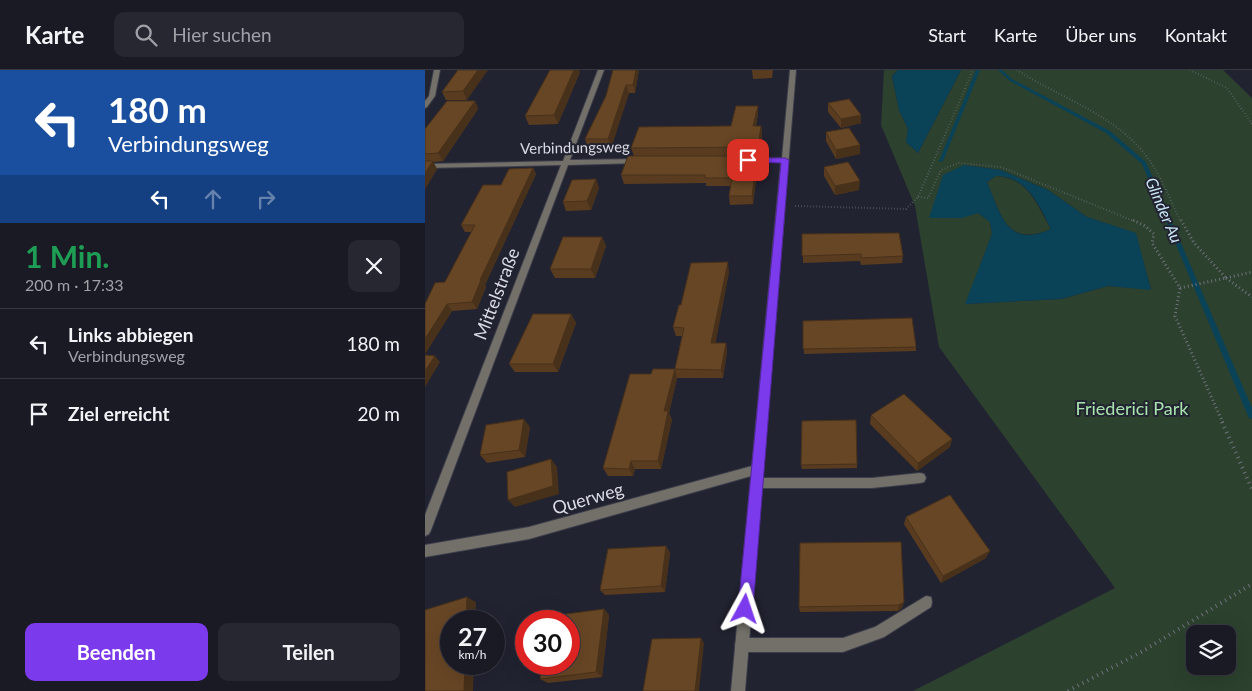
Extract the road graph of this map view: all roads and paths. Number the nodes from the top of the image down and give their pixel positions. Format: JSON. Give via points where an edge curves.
{"nodes":[{"id":1,"x":437,"y":70,"type":"edge"},
{"id":2,"x":601,"y":70,"type":"edge"},
{"id":3,"x":793,"y":70,"type":"edge"},
{"id":4,"x":973,"y":70,"type":"edge"},
{"id":5,"x":1017,"y":70,"type":"edge"},
{"id":6,"x":1190,"y":70,"type":"edge"},
{"id":7,"x":425,"y":106,"type":"edge"},
{"id":8,"x":1252,"y":124,"type":"edge"},
{"id":9,"x":737,"y":160,"type":"edge"},
{"id":10,"x":785,"y":160,"type":"junction"},
{"id":11,"x":565,"y":161,"type":"junction"},
{"id":12,"x":651,"y":161,"type":"edge"},
{"id":13,"x":425,"y":166,"type":"edge"},
{"id":14,"x":918,"y":197,"type":"junction"},
{"id":15,"x":781,"y":204,"type":"junction"},
{"id":16,"x":1252,"y":272,"type":"edge"},
{"id":17,"x":1226,"y":278,"type":"junction"},
{"id":18,"x":1181,"y":288,"type":"junction"},
{"id":19,"x":1252,"y":297,"type":"edge"},
{"id":20,"x":758,"y":469,"type":"junction"},
{"id":21,"x":920,"y":478,"type":"dead end"},
{"id":22,"x":757,"y":483,"type":"junction"},
{"id":23,"x":1252,"y":489,"type":"edge"},
{"id":24,"x":425,"y":530,"type":"edge"},
{"id":25,"x":425,"y":551,"type":"edge"},
{"id":26,"x":1252,"y":584,"type":"edge"},
{"id":27,"x":926,"y":602,"type":"dead end"},
{"id":28,"x":742,"y":645,"type":"junction"},
{"id":29,"x":738,"y":691,"type":"edge"},
{"id":30,"x":1068,"y":691,"type":"edge"}],
"edges":[{"from":1,"to":7,"type":"street","via":[[432,96]]},
{"from":2,"to":11,"type":"street","name":"Mittelstraße"},
{"from":3,"to":10,"type":"street"},
{"from":4,"to":14,"type":"path"},
{"from":5,"to":17,"type":"path","via":[[1129,137],[1160,174],[1187,233]]},
{"from":6,"to":8,"type":"path","via":[[1227,88]]},
{"from":9,"to":10,"type":"street"},
{"from":10,"to":15,"type":"street"},
{"from":11,"to":12,"type":"street","name":"Verbindungsweg"},
{"from":11,"to":13,"type":"street","name":"Verbindungsweg"},
{"from":11,"to":24,"type":"street","name":"Mittelstraße"},
{"from":14,"to":15,"type":"path","via":[[906,209],[803,208]]},
{"from":14,"to":18,"type":"path","via":[[928,198],[941,170],[959,162],[1001,167],[1145,226],[1154,234],[1153,243]]},
{"from":15,"to":20,"type":"street"},
{"from":16,"to":17,"type":"path"},
{"from":17,"to":18,"type":"path"},
{"from":17,"to":19,"type":"path"},
{"from":18,"to":23,"type":"path","via":[[1175,316]]},
{"from":20,"to":22,"type":"street"},
{"from":20,"to":25,"type":"street","name":"Querweg","via":[[520,536]]},
{"from":21,"to":22,"type":"street","via":[[872,483]]},
{"from":22,"to":28,"type":"street"},
{"from":26,"to":30,"type":"path","via":[[1143,651]]},
{"from":27,"to":28,"type":"street","via":[[879,632],[843,645]]},
{"from":28,"to":29,"type":"street"}]}
